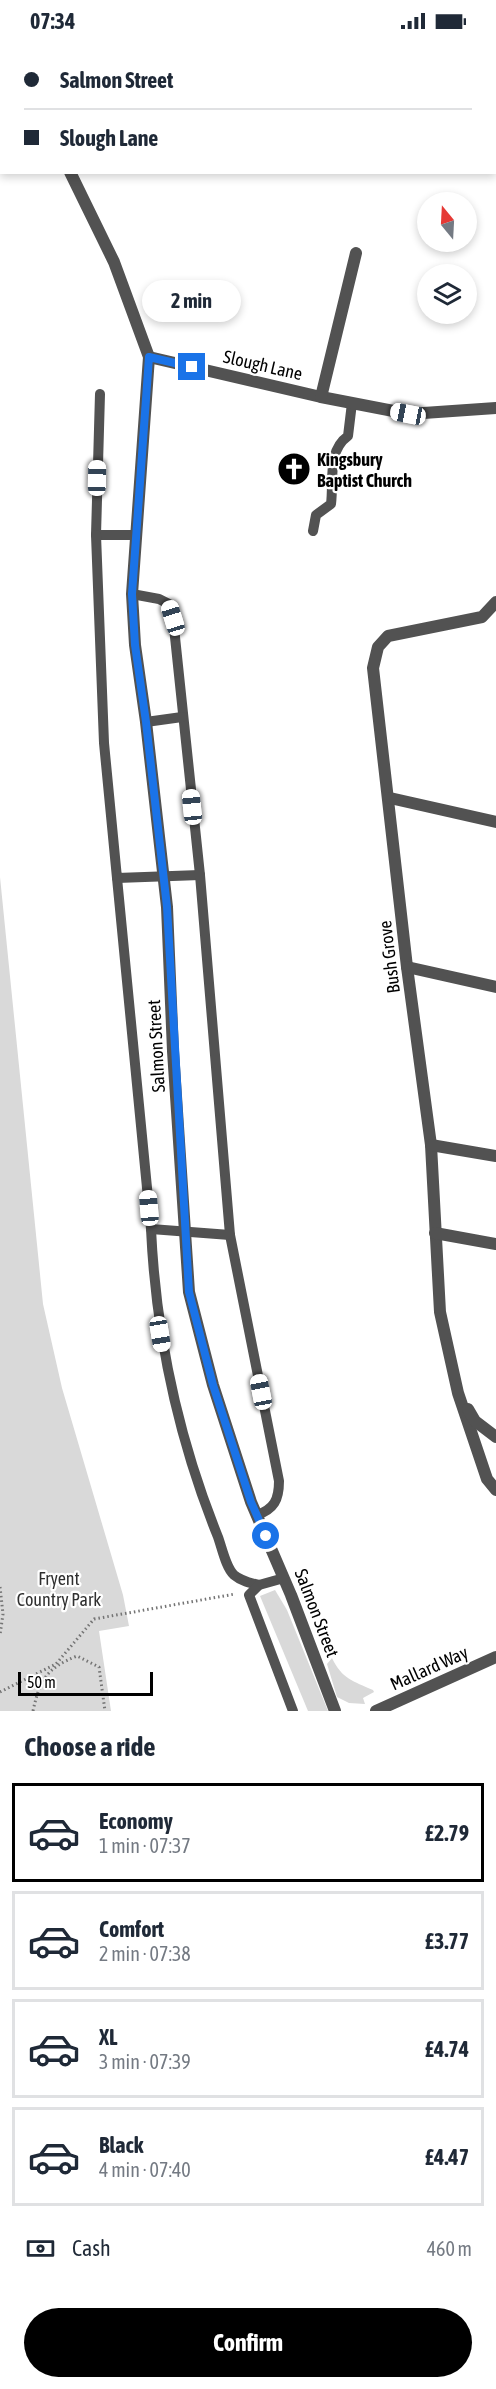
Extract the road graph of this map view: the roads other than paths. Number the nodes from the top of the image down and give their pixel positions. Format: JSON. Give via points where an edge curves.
{"nodes":[{"id":1,"x":71,"y":174,"type":"edge"},
{"id":2,"x":356,"y":253,"type":"dead end"},
{"id":3,"x":149,"y":357,"type":"junction"},
{"id":4,"x":100,"y":394,"type":"dead end"},
{"id":5,"x":321,"y":397,"type":"junction"},
{"id":6,"x":352,"y":403,"type":"junction"},
{"id":7,"x":496,"y":408,"type":"edge"},
{"id":8,"x":313,"y":531,"type":"dead end"},
{"id":9,"x":96,"y":535,"type":"junction"},
{"id":10,"x":136,"y":535,"type":"junction"},
{"id":11,"x":132,"y":594,"type":"junction"},
{"id":12,"x":496,"y":602,"type":"edge"},
{"id":13,"x":182,"y":717,"type":"junction"},
{"id":14,"x":146,"y":722,"type":"junction"},
{"id":15,"x":390,"y":798,"type":"junction"},
{"id":16,"x":496,"y":822,"type":"edge"},
{"id":17,"x":200,"y":875,"type":"junction"},
{"id":18,"x":163,"y":876,"type":"junction"},
{"id":19,"x":117,"y":878,"type":"junction"},
{"id":20,"x":407,"y":967,"type":"junction"},
{"id":21,"x":496,"y":987,"type":"edge"},
{"id":22,"x":431,"y":1145,"type":"junction"},
{"id":23,"x":496,"y":1156,"type":"edge"},
{"id":24,"x":151,"y":1229,"type":"junction"},
{"id":25,"x":185,"y":1232,"type":"junction"},
{"id":26,"x":435,"y":1233,"type":"junction"},
{"id":27,"x":230,"y":1235,"type":"junction"},
{"id":28,"x":496,"y":1244,"type":"edge"},
{"id":29,"x":458,"y":1393,"type":"junction"},
{"id":30,"x":496,"y":1437,"type":"edge"},
{"id":31,"x":496,"y":1490,"type":"edge"},
{"id":32,"x":256,"y":1515,"type":"junction"},
{"id":33,"x":284,"y":1578,"type":"junction"},
{"id":34,"x":259,"y":1585,"type":"junction"},
{"id":35,"x":496,"y":1657,"type":"edge"},
{"id":36,"x":293,"y":1711,"type":"edge"},
{"id":37,"x":335,"y":1711,"type":"edge"},
{"id":38,"x":376,"y":1711,"type":"edge"}],
"edges":[{"from":1,"to":3,"type":"street","via":[[114,262]]},
{"from":2,"to":5,"type":"street"},
{"from":3,"to":5,"type":"street","name":"Slough Lane"},
{"from":3,"to":10,"type":"street","name":"Salmon Street"},
{"from":4,"to":9,"type":"lane"},
{"from":5,"to":6,"type":"street","name":"Slough Lane"},
{"from":6,"to":7,"type":"street","name":"Slough Lane","via":[[408,414]]},
{"from":6,"to":8,"type":"lane","via":[[348,436],[334,451],[330,504],[316,515]]},
{"from":9,"to":10,"type":"lane"},
{"from":9,"to":19,"type":"lane","via":[[104,743]]},
{"from":10,"to":11,"type":"street","name":"Salmon Street"},
{"from":11,"to":13,"type":"lane","via":[[169,604]]},
{"from":11,"to":14,"type":"street","name":"Salmon Street"},
{"from":12,"to":15,"type":"street","name":"Bush Grove","via":[[482,617],[388,636],[378,647],[373,668]]},
{"from":13,"to":14,"type":"lane"},
{"from":13,"to":17,"type":"lane"},
{"from":14,"to":18,"type":"street","name":"Salmon Street"},
{"from":15,"to":16,"type":"street"},
{"from":15,"to":20,"type":"street","name":"Bush Grove"},
{"from":17,"to":18,"type":"lane"},
{"from":17,"to":27,"type":"lane"},
{"from":18,"to":19,"type":"lane"},
{"from":18,"to":25,"type":"street","name":"Salmon Street"},
{"from":19,"to":24,"type":"lane"},
{"from":20,"to":21,"type":"street"},
{"from":20,"to":22,"type":"street","name":"Bush Grove"},
{"from":22,"to":23,"type":"street"},
{"from":22,"to":26,"type":"street","name":"Bush Grove"},
{"from":24,"to":25,"type":"lane"},
{"from":24,"to":34,"type":"lane","via":[[157,1314],[185,1440],[232,1574]]},
{"from":25,"to":27,"type":"lane"},
{"from":25,"to":32,"type":"street","name":"Salmon Street","via":[[189,1292],[213,1385]]},
{"from":26,"to":28,"type":"street"},
{"from":26,"to":29,"type":"street","name":"Bush Grove","via":[[440,1312]]},
{"from":27,"to":32,"type":"lane","via":[[279,1481],[275,1504]]},
{"from":29,"to":30,"type":"street","name":"Bush Grove","via":[[475,1421]]},
{"from":29,"to":31,"type":"street","name":"Bush Grove","via":[[487,1479]]},
{"from":32,"to":33,"type":"street","name":"Salmon Street"},
{"from":33,"to":34,"type":"lane"},
{"from":33,"to":37,"type":"street","name":"Salmon Street"},
{"from":34,"to":36,"type":"lane","via":[[249,1595]]},
{"from":35,"to":38,"type":"street","name":"Mallard Way"}]}
